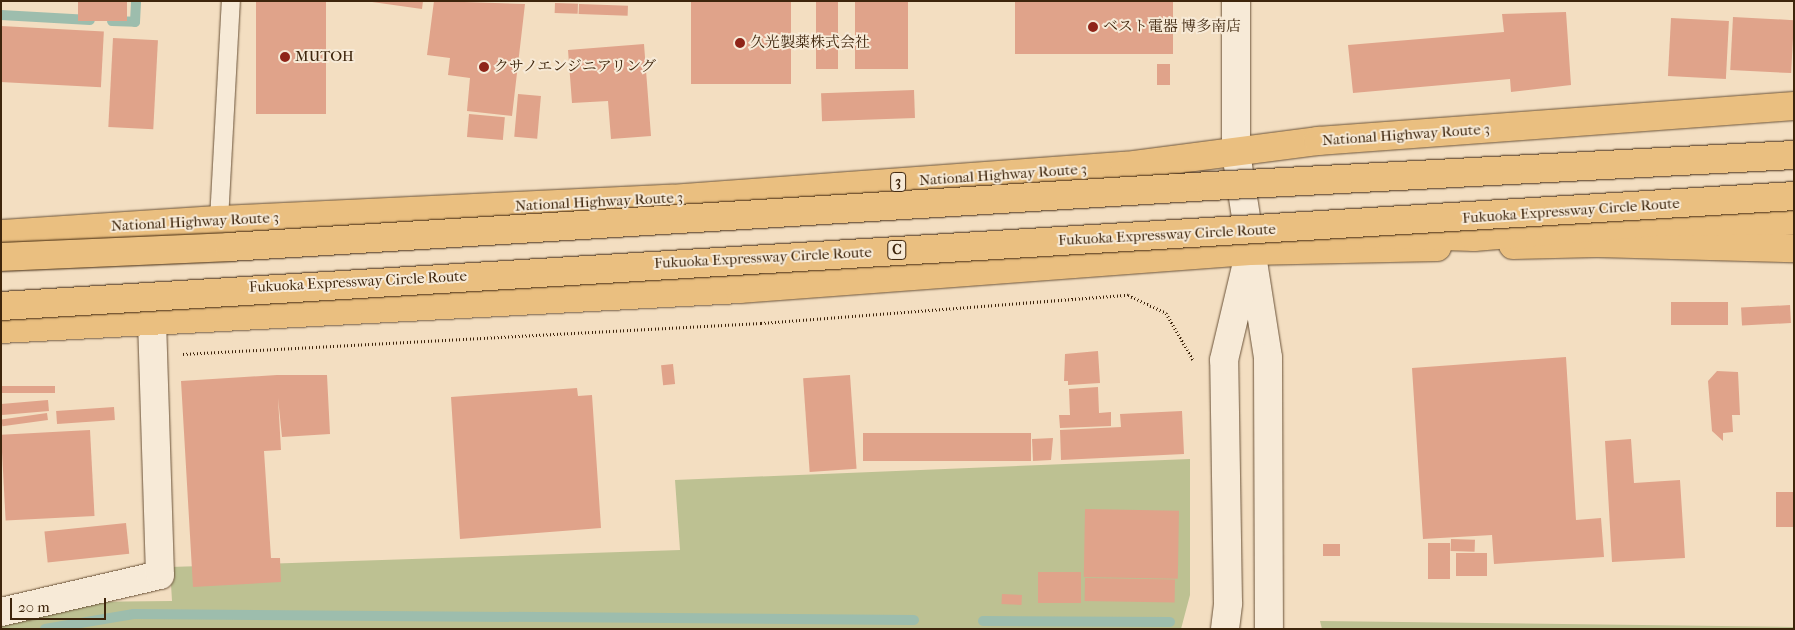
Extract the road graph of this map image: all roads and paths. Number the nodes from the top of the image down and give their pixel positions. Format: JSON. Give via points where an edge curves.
{"nodes":[{"id":1,"x":231,"y":1,"type":"edge"},
{"id":2,"x":1236,"y":1,"type":"edge"},
{"id":3,"x":1794,"y":106,"type":"edge"},
{"id":4,"x":1794,"y":150,"type":"edge"},
{"id":5,"x":1236,"y":153,"type":"junction"},
{"id":6,"x":1794,"y":155,"type":"edge"},
{"id":7,"x":1652,"y":165,"type":"junction"},
{"id":8,"x":1794,"y":196,"type":"edge"},
{"id":9,"x":219,"y":220,"type":"junction"},
{"id":10,"x":1794,"y":220,"type":"edge"},
{"id":11,"x":1276,"y":230,"type":"junction"},
{"id":12,"x":1,"y":234,"type":"edge"},
{"id":13,"x":1794,"y":248,"type":"edge"},
{"id":14,"x":1250,"y":251,"type":"junction"},
{"id":15,"x":1,"y":257,"type":"edge"},
{"id":16,"x":1,"y":306,"type":"edge"},
{"id":17,"x":152,"y":320,"type":"junction"},
{"id":18,"x":1,"y":329,"type":"edge"},
{"id":19,"x":180,"y":354,"type":"dead end"},
{"id":20,"x":1194,"y":363,"type":"dead end"},
{"id":21,"x":1,"y":612,"type":"edge"},
{"id":22,"x":1225,"y":629,"type":"edge"},
{"id":23,"x":1269,"y":629,"type":"edge"}],
"edges":[{"from":1,"to":9,"type":"lane"},
{"from":2,"to":5,"type":"street"},
{"from":3,"to":5,"type":"highway","name":"National Highway Route 3","number":"3","via":[[1318,141]]},
{"from":4,"to":7,"type":"highway","bridge":true},
{"from":5,"to":9,"type":"highway","name":"National Highway Route 3","number":"3","via":[[1125,166],[671,199]]},
{"from":5,"to":14,"type":"street"},
{"from":6,"to":7,"type":"highway","bridge":true},
{"from":7,"to":15,"type":"highway","bridge":true,"via":[[1210,186],[229,247]]},
{"from":8,"to":11,"type":"highway","name":"Fukuoka Expressway Circle Route","number":"C","bridge":true},
{"from":9,"to":12,"type":"highway","name":"National Highway Route 3","number":"3"},
{"from":10,"to":11,"type":"highway","bridge":true,"via":[[1653,222],[1474,237]]},
{"from":11,"to":16,"type":"highway","name":"Fukuoka Expressway Circle Route","number":"C","bridge":true,"via":[[1206,231]]},
{"from":13,"to":14,"type":"highway","via":[[1597,243]]},
{"from":14,"to":17,"type":"highway","via":[[739,289]]},
{"from":14,"to":22,"type":"street","via":[[1224,360],[1228,603]]},
{"from":14,"to":23,"type":"street","via":[[1268,358]]},
{"from":17,"to":18,"type":"highway"},
{"from":17,"to":21,"type":"street","via":[[160,575]]},
{"from":19,"to":20,"type":"path","via":[[761,322],[1128,295],[1166,313]]}]}
